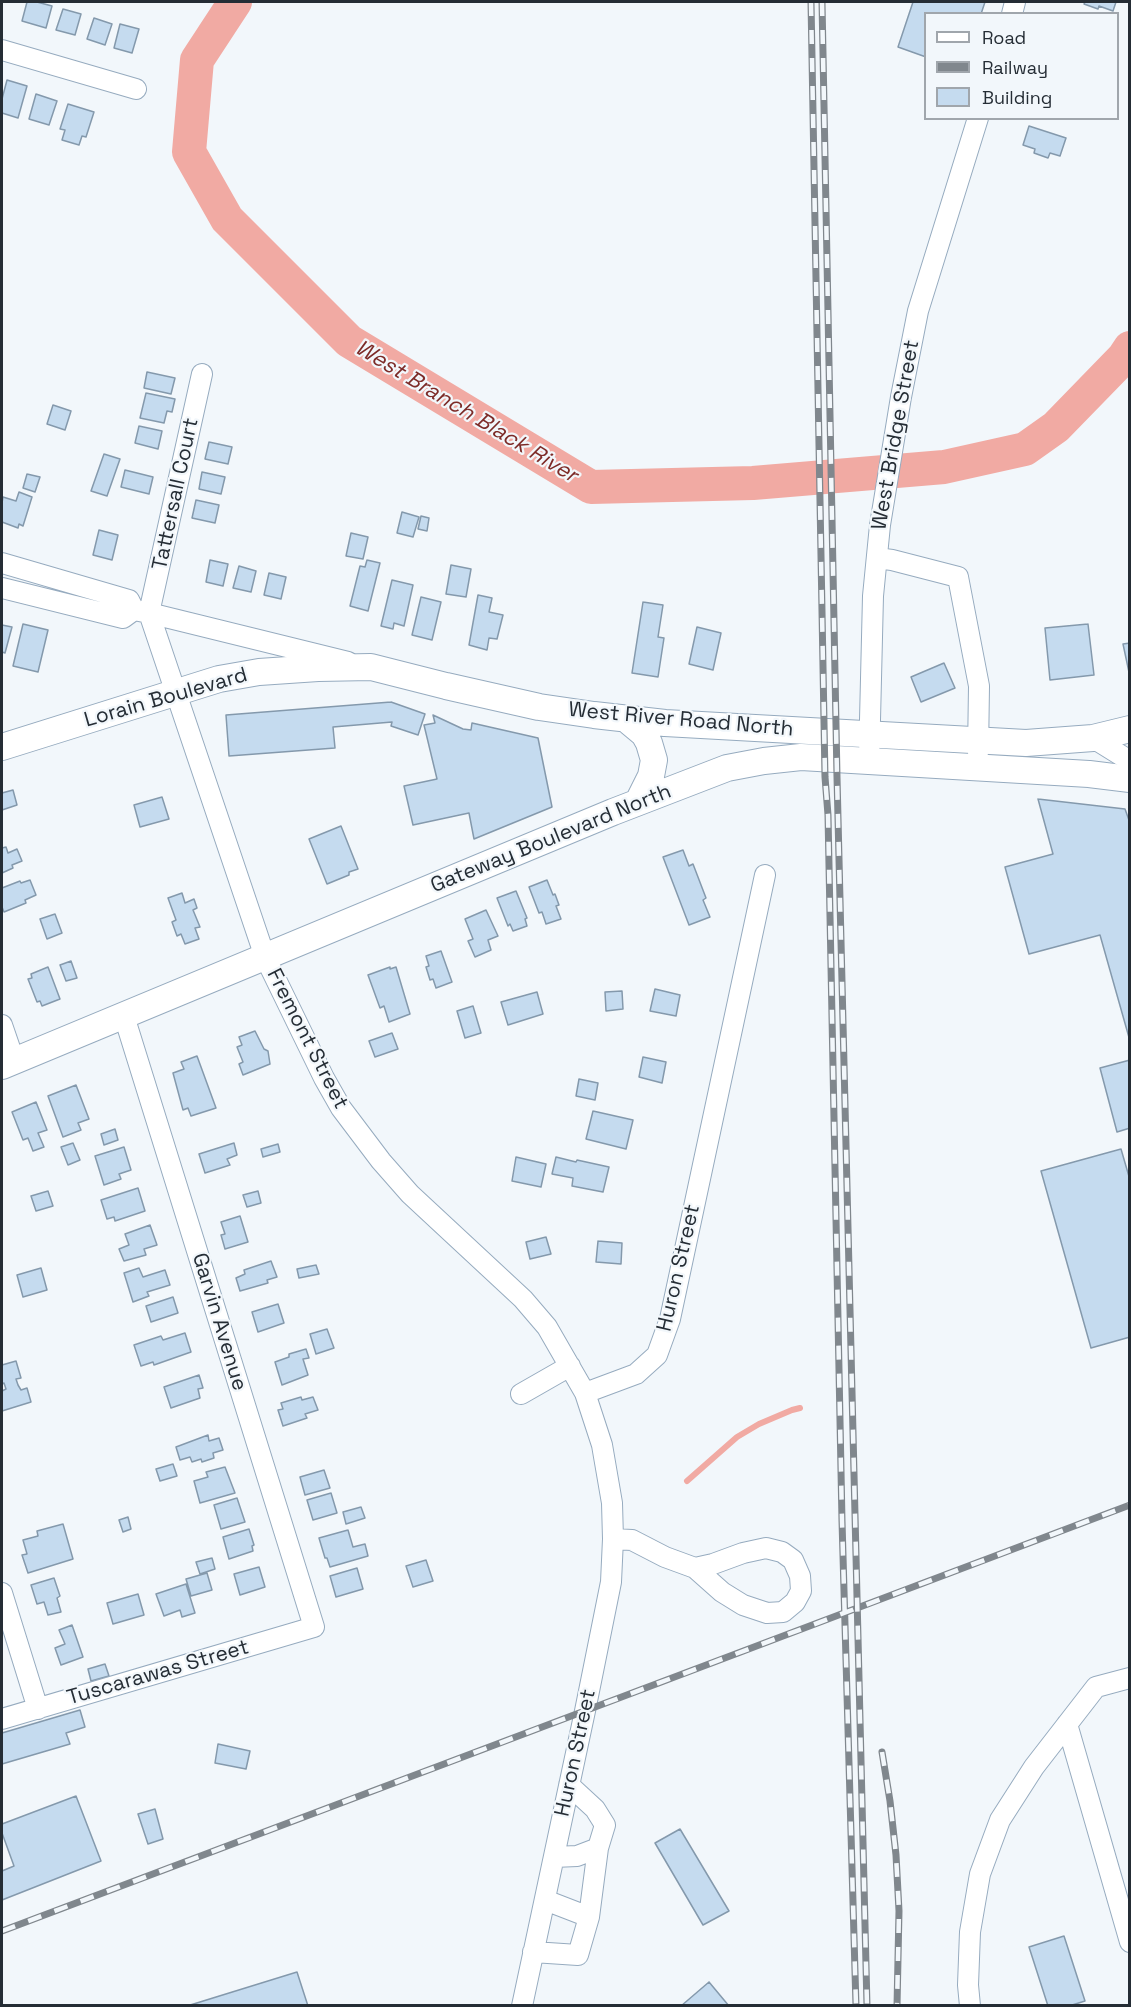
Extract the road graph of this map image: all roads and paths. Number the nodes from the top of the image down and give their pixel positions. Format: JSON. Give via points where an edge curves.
{"nodes":[{"id":1,"x":2,"y":50,"type":"edge"},
{"id":2,"x":136,"y":89,"type":"dead end"},
{"id":3,"x":977,"y":120,"type":"edge"},
{"id":4,"x":202,"y":374,"type":"dead end"},
{"id":5,"x":876,"y":558,"type":"junction"},
{"id":6,"x":2,"y":562,"type":"edge"},
{"id":7,"x":2,"y":588,"type":"edge"},
{"id":8,"x":142,"y":611,"type":"junction"},
{"id":9,"x":371,"y":667,"type":"junction"},
{"id":10,"x":177,"y":691,"type":"junction"},
{"id":11,"x":626,"y":719,"type":"junction"},
{"id":12,"x":1130,"y":729,"type":"edge"},
{"id":13,"x":868,"y":735,"type":"junction"},
{"id":14,"x":1093,"y":738,"type":"junction"},
{"id":15,"x":979,"y":742,"type":"junction"},
{"id":16,"x":2,"y":747,"type":"edge"},
{"id":17,"x":869,"y":761,"type":"junction"},
{"id":18,"x":1130,"y":761,"type":"edge"},
{"id":19,"x":978,"y":767,"type":"junction"},
{"id":20,"x":1130,"y":779,"type":"edge"},
{"id":21,"x":638,"y":802,"type":"junction"},
{"id":22,"x":765,"y":875,"type":"dead end"},
{"id":23,"x":266,"y":957,"type":"junction"},
{"id":24,"x":124,"y":1016,"type":"junction"},
{"id":25,"x":2,"y":1025,"type":"edge"},
{"id":26,"x":8,"y":1063,"type":"edge"},
{"id":27,"x":570,"y":1366,"type":"junction"},
{"id":28,"x":585,"y":1393,"type":"junction"},
{"id":29,"x":521,"y":1394,"type":"dead end"},
{"id":30,"x":614,"y":1539,"type":"junction"},
{"id":31,"x":695,"y":1568,"type":"junction"},
{"id":32,"x":2,"y":1593,"type":"edge"},
{"id":33,"x":314,"y":1627,"type":"joint"},
{"id":34,"x":1130,"y":1678,"type":"edge"},
{"id":35,"x":38,"y":1709,"type":"junction"},
{"id":36,"x":2,"y":1719,"type":"edge"},
{"id":37,"x":1067,"y":1724,"type":"junction"},
{"id":38,"x":569,"y":1785,"type":"junction"},
{"id":39,"x":598,"y":1848,"type":"junction"},
{"id":40,"x":554,"y":1857,"type":"junction"},
{"id":41,"x":544,"y":1900,"type":"junction"},
{"id":42,"x":589,"y":1917,"type":"junction"},
{"id":43,"x":1130,"y":1942,"type":"edge"},
{"id":44,"x":533,"y":1952,"type":"junction"},
{"id":45,"x":522,"y":2006,"type":"edge"},
{"id":46,"x":970,"y":2006,"type":"edge"}],
"edges":[{"from":1,"to":2,"type":"street"},
{"from":3,"to":5,"type":"street","name":"West Bridge Street","via":[[918,311]]},
{"from":4,"to":8,"type":"street","name":"Tattersall Court"},
{"from":5,"to":13,"type":"street","name":"West Bridge Street"},
{"from":5,"to":15,"type":"street","via":[[958,577],[979,686]]},
{"from":6,"to":8,"type":"street","name":"West River Road North","via":[[129,600]]},
{"from":7,"to":8,"type":"street","name":"West River Road North","via":[[123,618]]},
{"from":8,"to":9,"type":"street","name":"West River Road North"},
{"from":8,"to":10,"type":"street","name":"Fremont Street"},
{"from":9,"to":10,"type":"main road","name":"Lorain Boulevard","via":[[259,672]]},
{"from":9,"to":11,"type":"main road","name":"West River Road North","via":[[539,706]]},
{"from":10,"to":16,"type":"main road","name":"Lorain Boulevard"},
{"from":10,"to":23,"type":"street","name":"Fremont Street"},
{"from":11,"to":13,"type":"main road","name":"West River Road North"},
{"from":11,"to":21,"type":"main road","via":[[644,734],[654,760]]},
{"from":12,"to":14,"type":"main road","name":"West River Road North"},
{"from":13,"to":15,"type":"main road","name":"West River Road North"},
{"from":13,"to":17,"type":"street","name":"West Bridge Street"},
{"from":14,"to":15,"type":"main road","name":"West River Road North"},
{"from":14,"to":18,"type":"street"},
{"from":15,"to":19,"type":"street"},
{"from":17,"to":19,"type":"main road","name":"Gateway Boulevard North"},
{"from":17,"to":21,"type":"main road","name":"Gateway Boulevard North","via":[[801,757],[764,761],[727,768]]},
{"from":19,"to":20,"type":"main road","name":"Gateway Boulevard North"},
{"from":21,"to":23,"type":"main road","name":"Gateway Boulevard North"},
{"from":22,"to":28,"type":"street","name":"Huron Street","via":[[670,1319],[657,1354],[636,1374]]},
{"from":23,"to":24,"type":"main road","name":"Gateway Boulevard North"},
{"from":23,"to":27,"type":"street","name":"Fremont Street","via":[[324,1078],[358,1133],[410,1194],[523,1299]]},
{"from":24,"to":26,"type":"main road","name":"Gateway Boulevard North"},
{"from":24,"to":33,"type":"street","name":"Garvin Avenue"},
{"from":25,"to":26,"type":"street"},
{"from":27,"to":28,"type":"street","name":"Fremont Street"},
{"from":27,"to":29,"type":"street"},
{"from":28,"to":30,"type":"street","name":"Huron Street","via":[[602,1445]]},
{"from":30,"to":31,"type":"street","via":[[632,1540]]},
{"from":30,"to":38,"type":"street","name":"Huron Street","via":[[611,1582]]},
{"from":31,"to":31,"type":"street","via":[[722,1592],[767,1613],[783,1612],[801,1591],[793,1560],[766,1548]]},
{"from":32,"to":35,"type":"street"},
{"from":33,"to":35,"type":"street","name":"Tuscarawas Street"},
{"from":34,"to":37,"type":"street","via":[[1096,1687]]},
{"from":35,"to":36,"type":"street","name":"Tuscarawas Street"},
{"from":37,"to":43,"type":"street"},
{"from":37,"to":46,"type":"street","via":[[1000,1820],[980,1874],[970,1932]]},
{"from":38,"to":39,"type":"street","via":[[605,1824]]},
{"from":38,"to":40,"type":"street","name":"Huron Street"},
{"from":39,"to":40,"type":"street","via":[[577,1856]]},
{"from":39,"to":42,"type":"street"},
{"from":40,"to":41,"type":"street","name":"Huron Street"},
{"from":41,"to":42,"type":"street"},
{"from":41,"to":44,"type":"street","name":"Huron Street"},
{"from":42,"to":44,"type":"street","via":[[578,1955]]},
{"from":44,"to":45,"type":"street","name":"Huron Street"}]}
